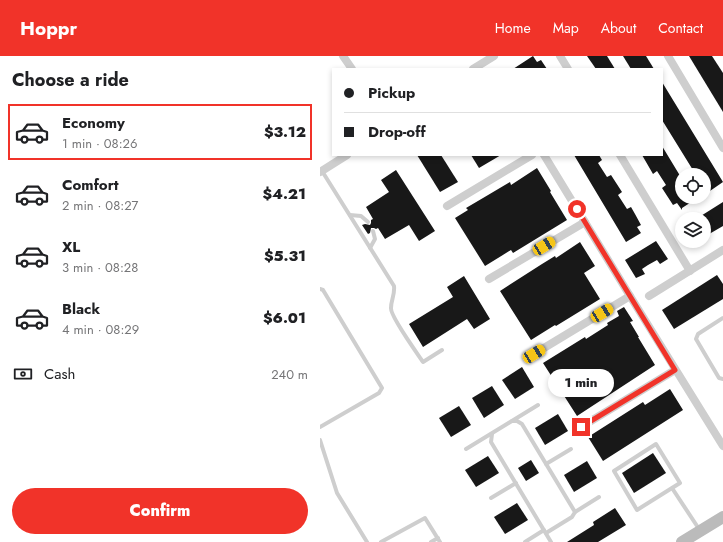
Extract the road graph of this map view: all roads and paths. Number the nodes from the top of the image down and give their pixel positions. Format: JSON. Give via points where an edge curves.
{"nodes":[{"id":1,"x":344,"y":56,"type":"edge"},
{"id":2,"x":494,"y":56,"type":"edge"},
{"id":3,"x":560,"y":56,"type":"edge"},
{"id":4,"x":668,"y":56,"type":"edge"},
{"id":5,"x":351,"y":68,"type":"edge"},
{"id":6,"x":475,"y":68,"type":"edge"},
{"id":7,"x":567,"y":68,"type":"edge"},
{"id":8,"x":723,"y":148,"type":"edge"},
{"id":9,"x":345,"y":156,"type":"edge"},
{"id":10,"x":530,"y":156,"type":"edge"},
{"id":11,"x":545,"y":156,"type":"edge"},
{"id":12,"x":621,"y":156,"type":"edge"},
{"id":13,"x":321,"y":171,"type":"edge"},
{"id":14,"x":447,"y":206,"type":"dead end"},
{"id":15,"x":350,"y":215,"type":"junction"},
{"id":16,"x":368,"y":222,"type":"dead end"},
{"id":17,"x":585,"y":222,"type":"junction"},
{"id":18,"x":373,"y":231,"type":"dead end"},
{"id":19,"x":370,"y":248,"type":"junction"},
{"id":20,"x":723,"y":250,"type":"edge"},
{"id":21,"x":690,"y":271,"type":"junction"},
{"id":22,"x":489,"y":279,"type":"dead end"},
{"id":23,"x":320,"y":288,"type":"edge"},
{"id":24,"x":630,"y":296,"type":"junction"},
{"id":25,"x":648,"y":296,"type":"dead end"},
{"id":26,"x":723,"y":318,"type":"edge"},
{"id":27,"x":442,"y":350,"type":"dead end"},
{"id":28,"x":534,"y":354,"type":"dead end"},
{"id":29,"x":675,"y":370,"type":"junction"},
{"id":30,"x":723,"y":379,"type":"edge"},
{"id":31,"x":538,"y":405,"type":"dead end"},
{"id":32,"x":512,"y":421,"type":"junction"},
{"id":33,"x":320,"y":427,"type":"edge"},
{"id":34,"x":581,"y":427,"type":"dead end"},
{"id":35,"x":492,"y":434,"type":"junction"},
{"id":36,"x":320,"y":440,"type":"edge"},
{"id":37,"x":723,"y":446,"type":"edge"},
{"id":38,"x":466,"y":449,"type":"dead end"},
{"id":39,"x":571,"y":449,"type":"dead end"},
{"id":40,"x":546,"y":464,"type":"junction"},
{"id":41,"x":516,"y":483,"type":"junction"},
{"id":42,"x":672,"y":488,"type":"junction"},
{"id":43,"x":600,"y":497,"type":"dead end"},
{"id":44,"x":490,"y":498,"type":"dead end"},
{"id":45,"x":575,"y":512,"type":"junction"},
{"id":46,"x":723,"y":517,"type":"edge"},
{"id":47,"x":700,"y":531,"type":"junction"},
{"id":48,"x":545,"y":532,"type":"junction"},
{"id":49,"x":439,"y":540,"type":"edge"},
{"id":50,"x":367,"y":542,"type":"edge"},
{"id":51,"x":381,"y":542,"type":"edge"},
{"id":52,"x":431,"y":542,"type":"edge"},
{"id":53,"x":525,"y":542,"type":"edge"},
{"id":54,"x":551,"y":542,"type":"edge"},
{"id":55,"x":682,"y":542,"type":"edge"}],
"edges":[{"from":1,"to":5,"type":"street"},
{"from":2,"to":6,"type":"street"},
{"from":3,"to":7,"type":"street"},
{"from":4,"to":8,"type":"street"},
{"from":9,"to":13,"type":"street"},
{"from":10,"to":14,"type":"street"},
{"from":11,"to":17,"type":"street"},
{"from":12,"to":21,"type":"street"},
{"from":13,"to":15,"type":"lane"},
{"from":15,"to":16,"type":"lane","via":[[361,216]]},
{"from":15,"to":19,"type":"lane"},
{"from":17,"to":22,"type":"street"},
{"from":17,"to":24,"type":"street"},
{"from":18,"to":19,"type":"lane","via":[[375,239]]},
{"from":19,"to":27,"type":"lane","via":[[394,286],[395,293],[390,308],[395,319],[423,362]]},
{"from":20,"to":21,"type":"street"},
{"from":21,"to":25,"type":"street"},
{"from":23,"to":33,"type":"lane","via":[[382,388],[379,394]]},
{"from":24,"to":28,"type":"street"},
{"from":24,"to":29,"type":"street"},
{"from":26,"to":30,"type":"lane","via":[[698,334],[696,339],[719,378]]},
{"from":29,"to":34,"type":"street"},
{"from":29,"to":37,"type":"street"},
{"from":31,"to":32,"type":"lane"},
{"from":32,"to":35,"type":"lane"},
{"from":32,"to":40,"type":"lane","via":[[522,424]]},
{"from":35,"to":38,"type":"lane"},
{"from":35,"to":41,"type":"lane","via":[[491,442]]},
{"from":36,"to":50,"type":"lane","via":[[337,493]]},
{"from":39,"to":40,"type":"lane"},
{"from":40,"to":45,"type":"lane"},
{"from":41,"to":44,"type":"lane"},
{"from":41,"to":48,"type":"lane"},
{"from":42,"to":42,"type":"lane","via":[[637,510],[614,470],[656,444],[680,483]]},
{"from":42,"to":47,"type":"lane"},
{"from":43,"to":45,"type":"lane"},
{"from":45,"to":48,"type":"lane","via":[[572,517]]},
{"from":46,"to":47,"type":"main road"},
{"from":47,"to":55,"type":"main road"},
{"from":48,"to":53,"type":"lane"},
{"from":48,"to":54,"type":"lane"},
{"from":49,"to":51,"type":"lane","via":[[425,518]]},
{"from":49,"to":52,"type":"lane"}]}
